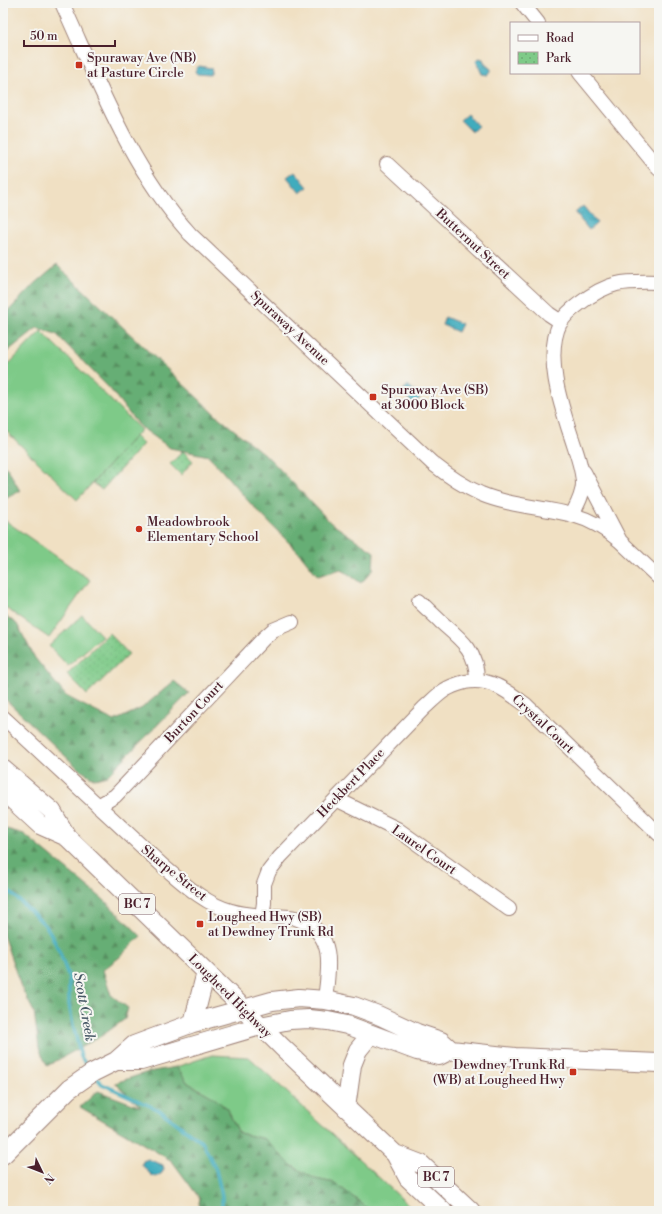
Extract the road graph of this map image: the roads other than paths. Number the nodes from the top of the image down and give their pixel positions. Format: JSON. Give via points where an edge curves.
{"nodes":[{"id":1,"x":62,"y":3,"type":"edge"},
{"id":2,"x":522,"y":3,"type":"edge"},
{"id":3,"x":537,"y":22,"type":"edge"},
{"id":4,"x":581,"y":74,"type":"edge"},
{"id":5,"x":387,"y":164,"type":"dead end"},
{"id":6,"x":659,"y":169,"type":"edge"},
{"id":7,"x":659,"y":282,"type":"edge"},
{"id":8,"x":561,"y":322,"type":"junction"},
{"id":9,"x":578,"y":457,"type":"junction"},
{"id":10,"x":572,"y":515,"type":"junction"},
{"id":11,"x":620,"y":541,"type":"junction"},
{"id":12,"x":659,"y":578,"type":"edge"},
{"id":13,"x":418,"y":601,"type":"dead end"},
{"id":14,"x":292,"y":622,"type":"dead end"},
{"id":15,"x":477,"y":680,"type":"junction"},
{"id":16,"x":3,"y":717,"type":"edge"},
{"id":17,"x":3,"y":769,"type":"edge"},
{"id":18,"x":3,"y":792,"type":"edge"},
{"id":19,"x":336,"y":799,"type":"junction"},
{"id":20,"x":98,"y":806,"type":"junction"},
{"id":21,"x":659,"y":834,"type":"edge"},
{"id":22,"x":67,"y":837,"type":"junction"},
{"id":23,"x":508,"y":909,"type":"dead end"},
{"id":24,"x":262,"y":916,"type":"junction"},
{"id":25,"x":206,"y":972,"type":"junction"},
{"id":26,"x":325,"y":1000,"type":"junction"},
{"id":27,"x":243,"y":1008,"type":"junction"},
{"id":28,"x":193,"y":1023,"type":"junction"},
{"id":29,"x":260,"y":1026,"type":"junction"},
{"id":30,"x":371,"y":1034,"type":"junction"},
{"id":31,"x":451,"y":1050,"type":"junction"},
{"id":32,"x":114,"y":1062,"type":"junction"},
{"id":33,"x":659,"y":1063,"type":"edge"},
{"id":34,"x":346,"y":1108,"type":"junction"},
{"id":35,"x":3,"y":1154,"type":"edge"},
{"id":36,"x":395,"y":1154,"type":"junction"},
{"id":37,"x":443,"y":1211,"type":"edge"},
{"id":38,"x":471,"y":1211,"type":"edge"}],
"edges":[{"from":1,"to":10,"type":"street","name":"Spuraway Avenue","via":[[130,150],[157,193],[190,234],[444,473],[482,494]]},
{"from":2,"to":3,"type":"street"},
{"from":4,"to":6,"type":"street"},
{"from":5,"to":8,"type":"street","name":"Butternut Street","via":[[549,314]]},
{"from":7,"to":8,"type":"street","via":[[632,281],[606,286],[581,302]]},
{"from":8,"to":9,"type":"street","via":[[556,333],[555,371],[564,413]]},
{"from":9,"to":10,"type":"street","via":[[583,488]]},
{"from":9,"to":11,"type":"street"},
{"from":10,"to":11,"type":"street","name":"Spuraway Avenue","via":[[592,522]]},
{"from":11,"to":12,"type":"street"},
{"from":13,"to":15,"type":"street","via":[[470,649]]},
{"from":14,"to":20,"type":"street","name":"Burton Court","via":[[273,630],[264,638],[115,796]]},
{"from":15,"to":19,"type":"street","name":"Heckbert Place","via":[[452,686],[435,698]]},
{"from":15,"to":21,"type":"street","name":"Crystal Court","via":[[498,686],[526,705]]},
{"from":16,"to":20,"type":"street","name":"Sharpe Street"},
{"from":17,"to":22,"type":"main road","name":"Lougheed Highway","number":"BC 7","via":[[52,811]]},
{"from":18,"to":22,"type":"main road","name":"Lougheed Highway","number":"BC 7","via":[[40,825]]},
{"from":19,"to":23,"type":"street","name":"Laurel Court","via":[[397,829]]},
{"from":19,"to":24,"type":"street","name":"Heckbert Place","via":[[269,871],[264,884]]},
{"from":20,"to":24,"type":"street","name":"Sharpe Street","via":[[179,880],[208,900],[230,911]]},
{"from":22,"to":25,"type":"main road","name":"Lougheed Highway","number":"BC 7"},
{"from":24,"to":26,"type":"street","name":"Sharpe Street","via":[[301,920],[321,934],[329,964]]},
{"from":25,"to":27,"type":"main road","name":"Lougheed Highway","number":"BC 7"},
{"from":25,"to":28,"type":"main road"},
{"from":26,"to":27,"type":"main road","via":[[299,998]]},
{"from":26,"to":31,"type":"main road","via":[[354,1006],[378,1015],[441,1041]]},
{"from":27,"to":28,"type":"main road"},
{"from":27,"to":29,"type":"main road","name":"Lougheed Highway","number":"BC 7"},
{"from":28,"to":32,"type":"main road","via":[[134,1045]]},
{"from":29,"to":30,"type":"main road","via":[[309,1019],[347,1025]]},
{"from":29,"to":32,"type":"main road","via":[[141,1061]]},
{"from":29,"to":34,"type":"main road","name":"Lougheed Highway","number":"BC 7"},
{"from":30,"to":31,"type":"main road","via":[[438,1056]]},
{"from":30,"to":34,"type":"main road","via":[[358,1050],[352,1066]]},
{"from":31,"to":33,"type":"main road","via":[[515,1057]]},
{"from":32,"to":35,"type":"main road","via":[[75,1085]]},
{"from":34,"to":36,"type":"main road","name":"Lougheed Highway","number":"BC 7"},
{"from":36,"to":37,"type":"main road","name":"Lougheed Highway","number":"BC 7","via":[[408,1178]]},
{"from":36,"to":38,"type":"main road","name":"Lougheed Highway","number":"BC 7","via":[[422,1164]]}]}
